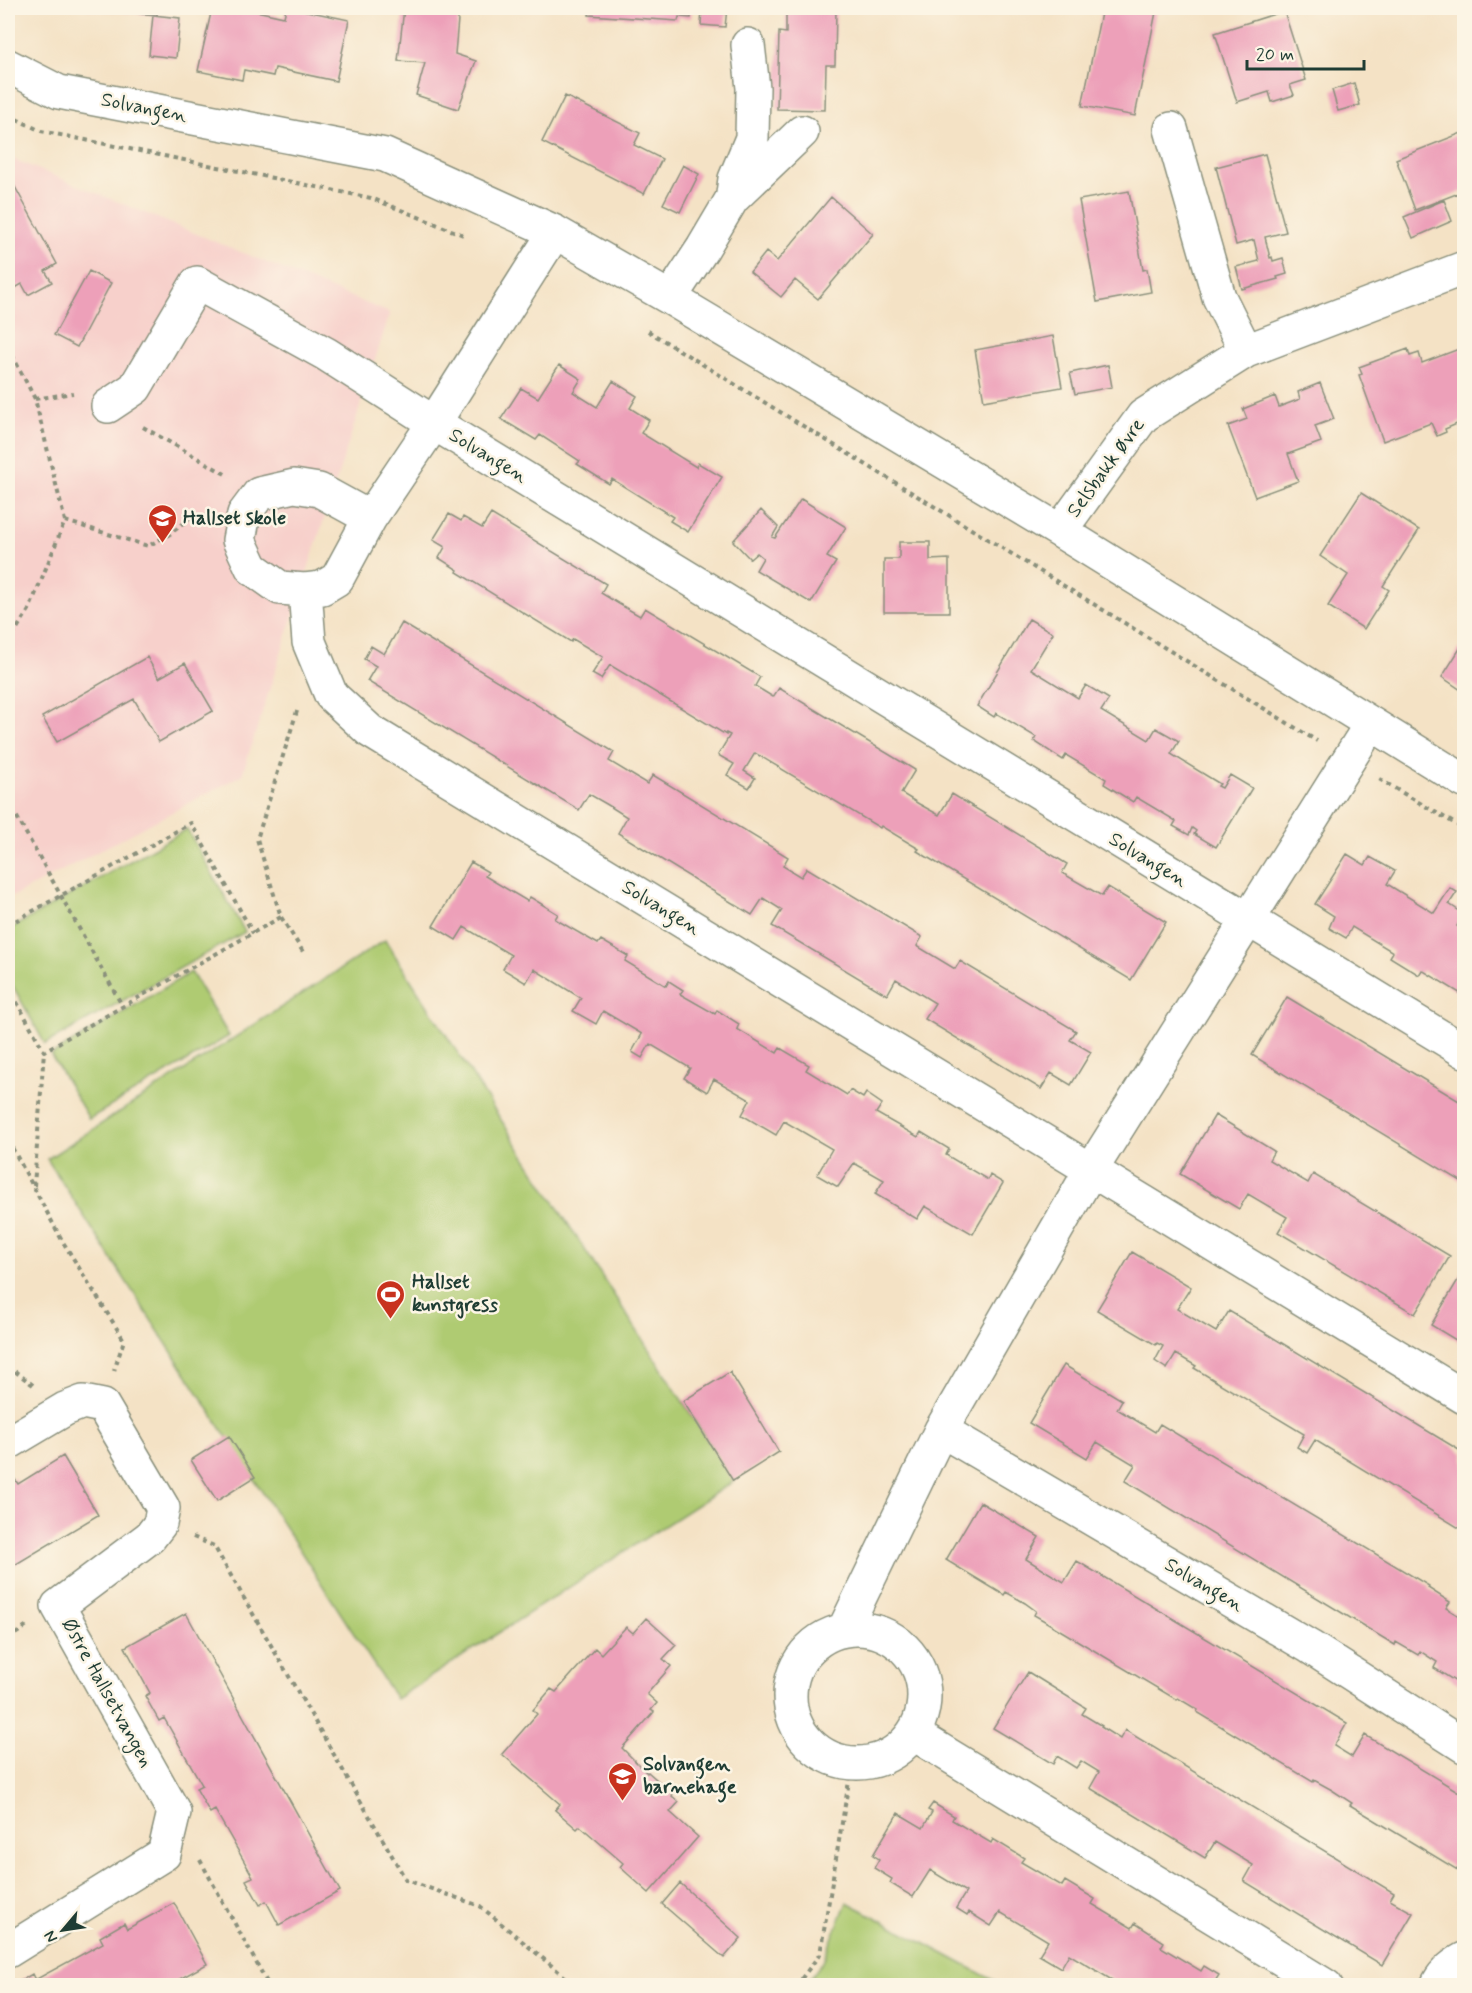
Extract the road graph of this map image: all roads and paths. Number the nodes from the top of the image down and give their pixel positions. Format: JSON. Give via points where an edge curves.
{"nodes":[{"id":1,"x":748,"y":45,"type":"dead end"},
{"id":2,"x":8,"y":66,"type":"edge"},
{"id":3,"x":8,"y":115,"type":"edge"},
{"id":4,"x":1171,"y":129,"type":"dead end"},
{"id":5,"x":802,"y":132,"type":"dead end"},
{"id":6,"x":732,"y":199,"type":"junction"},
{"id":7,"x":555,"y":232,"type":"junction"},
{"id":8,"x":470,"y":237,"type":"dead end"},
{"id":9,"x":1464,"y":268,"type":"edge"},
{"id":10,"x":670,"y":298,"type":"junction"},
{"id":11,"x":648,"y":331,"type":"dead end"},
{"id":12,"x":8,"y":347,"type":"edge"},
{"id":13,"x":1246,"y":351,"type":"junction"},
{"id":14,"x":35,"y":399,"type":"junction"},
{"id":15,"x":108,"y":406,"type":"junction"},
{"id":16,"x":434,"y":423,"type":"junction"},
{"id":17,"x":252,"y":504,"type":"junction"},
{"id":18,"x":370,"y":518,"type":"junction"},
{"id":19,"x":65,"y":521,"type":"junction"},
{"id":20,"x":1060,"y":531,"type":"junction"},
{"id":21,"x":305,"y":590,"type":"junction"},
{"id":22,"x":8,"y":642,"type":"edge"},
{"id":23,"x":315,"y":656,"type":"junction"},
{"id":24,"x":1371,"y":724,"type":"junction"},
{"id":25,"x":1348,"y":760,"type":"junction"},
{"id":26,"x":1464,"y":782,"type":"edge"},
{"id":27,"x":8,"y":801,"type":"edge"},
{"id":28,"x":1464,"y":829,"type":"edge"},
{"id":29,"x":61,"y":895,"type":"junction"},
{"id":30,"x":281,"y":917,"type":"junction"},
{"id":31,"x":1248,"y":921,"type":"junction"},
{"id":32,"x":8,"y":925,"type":"edge"},
{"id":33,"x":253,"y":933,"type":"junction"},
{"id":34,"x":305,"y":955,"type":"dead end"},
{"id":35,"x":8,"y":986,"type":"edge"},
{"id":36,"x":123,"y":1007,"type":"junction"},
{"id":37,"x":44,"y":1051,"type":"junction"},
{"id":38,"x":1464,"y":1051,"type":"edge"},
{"id":39,"x":8,"y":1140,"type":"edge"},
{"id":40,"x":1090,"y":1170,"type":"junction"},
{"id":41,"x":34,"y":1187,"type":"junction"},
{"id":42,"x":1464,"y":1397,"type":"edge"},
{"id":43,"x":102,"y":1406,"type":"junction"},
{"id":44,"x":941,"y":1430,"type":"junction"},
{"id":45,"x":8,"y":1443,"type":"edge"},
{"id":46,"x":160,"y":1524,"type":"junction"},
{"id":47,"x":843,"y":1630,"type":"junction"},
{"id":48,"x":914,"y":1734,"type":"junction"},
{"id":49,"x":1464,"y":1746,"type":"edge"},
{"id":50,"x":852,"y":1762,"type":"junction"},
{"id":51,"x":174,"y":1812,"type":"junction"},
{"id":52,"x":8,"y":1951,"type":"edge"},
{"id":53,"x":1464,"y":1959,"type":"edge"},
{"id":54,"x":269,"y":1986,"type":"edge"},
{"id":55,"x":576,"y":1986,"type":"edge"},
{"id":56,"x":796,"y":1986,"type":"edge"},
{"id":57,"x":1326,"y":1986,"type":"edge"},
{"id":58,"x":1437,"y":1986,"type":"edge"}],
"edges":[{"from":1,"to":6,"type":"street","via":[[753,88],[752,138],[735,179]]},
{"from":2,"to":7,"type":"street","name":"Solvangen","via":[[59,92],[385,155]]},
{"from":3,"to":8,"type":"path","via":[[41,131],[371,198]]},
{"from":4,"to":13,"type":"street","via":[[1219,297]]},
{"from":5,"to":6,"type":"street"},
{"from":6,"to":10,"type":"street"},
{"from":7,"to":10,"type":"street","name":"Solvangen"},
{"from":7,"to":16,"type":"street","name":"Solvangen"},
{"from":9,"to":13,"type":"street","name":"Selsbakk øvre"},
{"from":10,"to":20,"type":"street","name":"Solvangen"},
{"from":11,"to":25,"type":"path"},
{"from":12,"to":14,"type":"path"},
{"from":13,"to":20,"type":"street","name":"Selsbakk øvre","via":[[1143,416]]},
{"from":14,"to":15,"type":"path","via":[[82,391]]},
{"from":14,"to":19,"type":"path"},
{"from":15,"to":16,"type":"street","via":[[135,388],[197,283],[326,354]]},
{"from":15,"to":17,"type":"path"},
{"from":16,"to":18,"type":"street","name":"Solvangen"},
{"from":16,"to":31,"type":"street","name":"Solvangen"},
{"from":17,"to":18,"type":"street","via":[[294,486],[320,490]]},
{"from":17,"to":19,"type":"path","via":[[192,517],[148,546]]},
{"from":17,"to":21,"type":"street","name":"Solvangen","via":[[239,540],[252,568],[280,588]]},
{"from":18,"to":21,"type":"street","name":"Solvangen","via":[[337,579],[322,588]]},
{"from":19,"to":22,"type":"path","via":[[29,610]]},
{"from":20,"to":24,"type":"street","name":"Solvangen"},
{"from":21,"to":23,"type":"street","name":"Solvangen","via":[[309,642]]},
{"from":23,"to":30,"type":"path","via":[[257,839]]},
{"from":23,"to":40,"type":"street","name":"Solvangen","via":[[331,695],[370,731]]},
{"from":24,"to":25,"type":"street"},
{"from":24,"to":26,"type":"street","name":"Solvangen"},
{"from":25,"to":28,"type":"path"},
{"from":25,"to":31,"type":"street"},
{"from":27,"to":29,"type":"path"},
{"from":29,"to":32,"type":"path"},
{"from":29,"to":33,"type":"path","via":[[191,823]]},
{"from":29,"to":36,"type":"path"},
{"from":30,"to":33,"type":"path"},
{"from":30,"to":34,"type":"path"},
{"from":31,"to":38,"type":"street","name":"Solvangen"},
{"from":31,"to":40,"type":"street"},
{"from":33,"to":36,"type":"path"},
{"from":35,"to":37,"type":"path"},
{"from":36,"to":37,"type":"path"},
{"from":37,"to":41,"type":"path"},
{"from":39,"to":41,"type":"path"},
{"from":40,"to":42,"type":"street","name":"Solvangen"},
{"from":40,"to":44,"type":"street"},
{"from":41,"to":43,"type":"path","via":[[124,1340]]},
{"from":43,"to":45,"type":"street","via":[[83,1402],[65,1409]]},
{"from":43,"to":46,"type":"street","via":[[163,1508]]},
{"from":44,"to":47,"type":"street"},
{"from":44,"to":49,"type":"street","name":"Solvangen","via":[[1310,1647]]},
{"from":46,"to":51,"type":"street","name":"Østre Hallsetvangen","via":[[150,1537],[58,1606]]},
{"from":46,"to":55,"type":"path","via":[[214,1546],[406,1880],[480,1906]]},
{"from":47,"to":48,"type":"street","via":[[864,1629],[884,1634],[902,1645],[915,1661],[923,1680],[924,1701]]},
{"from":47,"to":50,"type":"street","via":[[807,1651],[796,1669],[791,1700],[800,1730],[813,1746],[831,1757]]},
{"from":48,"to":50,"type":"street","via":[[893,1753],[873,1761]]},
{"from":48,"to":57,"type":"street"},
{"from":50,"to":56,"type":"path","via":[[820,1954]]},
{"from":51,"to":52,"type":"street","via":[[164,1854]]},
{"from":51,"to":54,"type":"path"},
{"from":53,"to":58,"type":"street"}]}
